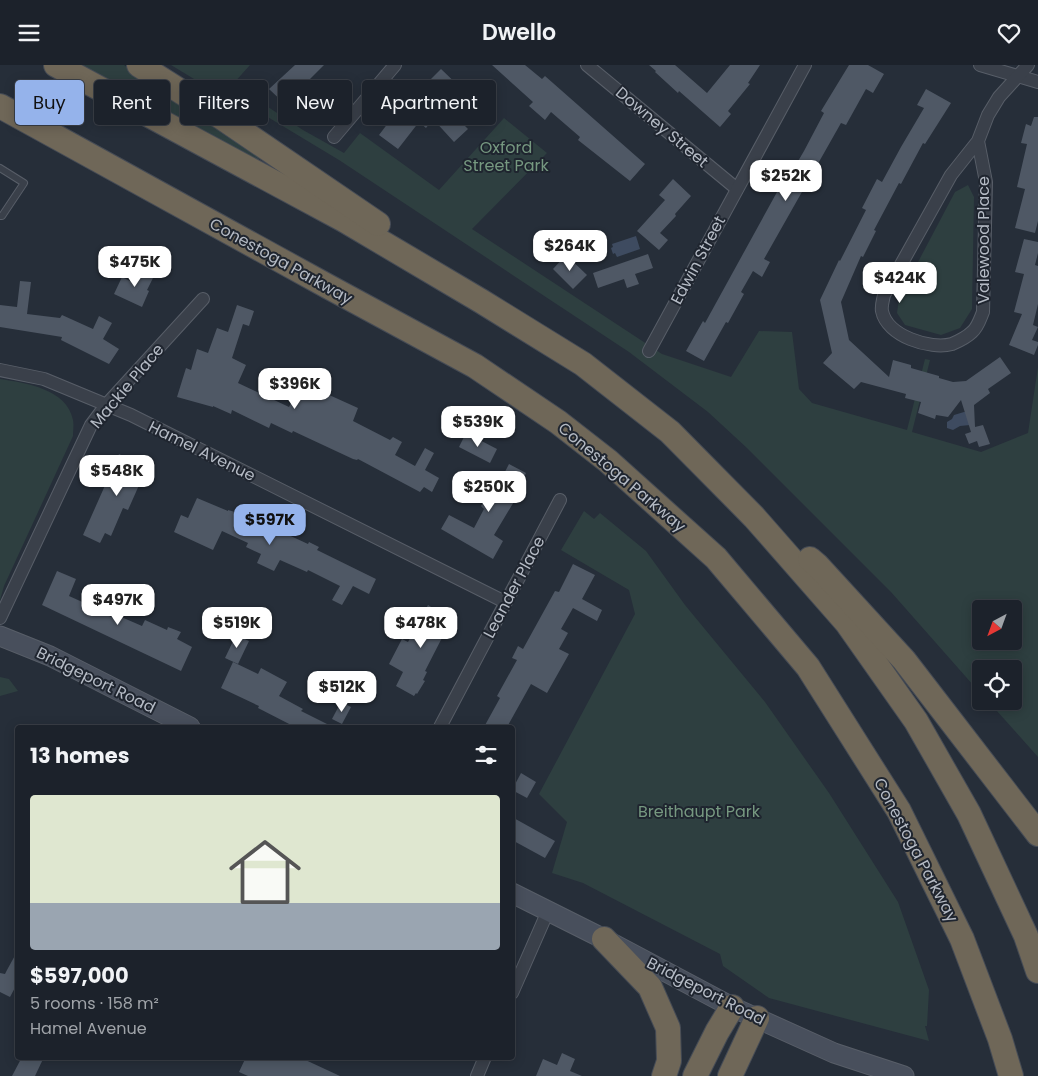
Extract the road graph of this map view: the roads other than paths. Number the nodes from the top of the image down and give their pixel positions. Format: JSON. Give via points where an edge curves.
{"nodes":[{"id":1,"x":56,"y":65,"type":"edge"},
{"id":2,"x":139,"y":65,"type":"edge"},
{"id":3,"x":395,"y":65,"type":"edge"},
{"id":4,"x":587,"y":65,"type":"edge"},
{"id":5,"x":805,"y":65,"type":"edge"},
{"id":6,"x":980,"y":65,"type":"edge"},
{"id":7,"x":1028,"y":65,"type":"edge"},
{"id":8,"x":1018,"y":76,"type":"junction"},
{"id":9,"x":1038,"y":82,"type":"edge"},
{"id":10,"x":0,"y":106,"type":"edge"},
{"id":11,"x":334,"y":137,"type":"dead end"},
{"id":12,"x":978,"y":141,"type":"junction"},
{"id":13,"x":0,"y":168,"type":"edge"},
{"id":14,"x":736,"y":189,"type":"junction"},
{"id":15,"x":0,"y":216,"type":"edge"},
{"id":16,"x":203,"y":299,"type":"dead end"},
{"id":17,"x":481,"y":301,"type":"junction"},
{"id":18,"x":649,"y":351,"type":"dead end"},
{"id":19,"x":0,"y":370,"type":"edge"},
{"id":20,"x":106,"y":405,"type":"junction"},
{"id":21,"x":560,"y":500,"type":"dead end"},
{"id":22,"x":754,"y":517,"type":"junction"},
{"id":23,"x":505,"y":601,"type":"junction"},
{"id":24,"x":0,"y":618,"type":"edge"},
{"id":25,"x":0,"y":635,"type":"edge"},
{"id":26,"x":186,"y":725,"type":"edge"},
{"id":27,"x":441,"y":725,"type":"edge"},
{"id":28,"x":1038,"y":834,"type":"edge"},
{"id":29,"x":515,"y":894,"type":"edge"},
{"id":30,"x":548,"y":911,"type":"junction"},
{"id":31,"x":604,"y":939,"type":"junction"},
{"id":32,"x":1038,"y":971,"type":"edge"},
{"id":33,"x":515,"y":986,"type":"edge"},
{"id":34,"x":732,"y":1007,"type":"junction"},
{"id":35,"x":757,"y":1018,"type":"junction"},
{"id":36,"x":1000,"y":1039,"type":"junction"},
{"id":37,"x":484,"y":1060,"type":"edge"},
{"id":38,"x":477,"y":1076,"type":"edge"},
{"id":39,"x":664,"y":1076,"type":"edge"},
{"id":40,"x":695,"y":1076,"type":"edge"},
{"id":41,"x":730,"y":1076,"type":"edge"},
{"id":42,"x":904,"y":1076,"type":"edge"},
{"id":43,"x":1000,"y":1076,"type":"edge"},
{"id":44,"x":1011,"y":1076,"type":"edge"}],
"edges":[{"from":1,"to":17,"type":"highway","via":[[344,220]]},
{"from":2,"to":17,"type":"highway","via":[[430,259]]},
{"from":3,"to":11,"type":"street"},
{"from":4,"to":14,"type":"street","name":"Downey Street"},
{"from":5,"to":14,"type":"street","name":"Edwin Street"},
{"from":6,"to":8,"type":"street"},
{"from":7,"to":8,"type":"street","name":"Valewood Place"},
{"from":8,"to":9,"type":"street"},
{"from":8,"to":12,"type":"street","name":"Valewood Place","via":[[999,97]]},
{"from":10,"to":36,"type":"highway","name":"Conestoga Parkway","via":[[475,366],[558,422],[608,461],[716,558],[808,667],[899,811],[962,939]]},
{"from":12,"to":12,"type":"street","name":"Valewood Place","via":[[951,175],[884,295],[882,308],[885,320],[906,338],[931,344],[951,344],[974,331],[979,322],[986,182]]},
{"from":13,"to":15,"type":"lane","via":[[24,183]]},
{"from":14,"to":18,"type":"street","name":"Edwin Street"},
{"from":16,"to":20,"type":"street","name":"Mackie Place"},
{"from":17,"to":22,"type":"highway","via":[[583,364],[663,427]]},
{"from":19,"to":20,"type":"street","name":"Hamel Avenue","via":[[44,379]]},
{"from":20,"to":23,"type":"street","name":"Hamel Avenue"},
{"from":20,"to":24,"type":"street","name":"Mackie Place","via":[[91,425]]},
{"from":21,"to":23,"type":"street","name":"Leander Place"},
{"from":22,"to":28,"type":"highway","via":[[817,565],[904,660]]},
{"from":22,"to":32,"type":"highway","via":[[847,623],[916,721],[969,814],[1026,936]]},
{"from":23,"to":27,"type":"street","name":"Leander Place"},
{"from":25,"to":26,"type":"main road","name":"Bridgeport Road","via":[[50,656]]},
{"from":29,"to":30,"type":"main road","name":"Bridgeport Road"},
{"from":30,"to":31,"type":"main road","name":"Bridgeport Road"},
{"from":30,"to":33,"type":"street"},
{"from":31,"to":34,"type":"main road","name":"Bridgeport Road"},
{"from":31,"to":39,"type":"highway","via":[[650,987],[668,1028],[669,1061]]},
{"from":34,"to":35,"type":"main road","name":"Bridgeport Road"},
{"from":34,"to":40,"type":"highway"},
{"from":35,"to":41,"type":"highway"},
{"from":35,"to":42,"type":"main road","name":"Bridgeport Road","via":[[834,1053]]},
{"from":36,"to":43,"type":"highway"},
{"from":36,"to":44,"type":"highway","name":"Conestoga Parkway"},
{"from":37,"to":38,"type":"street"}]}
